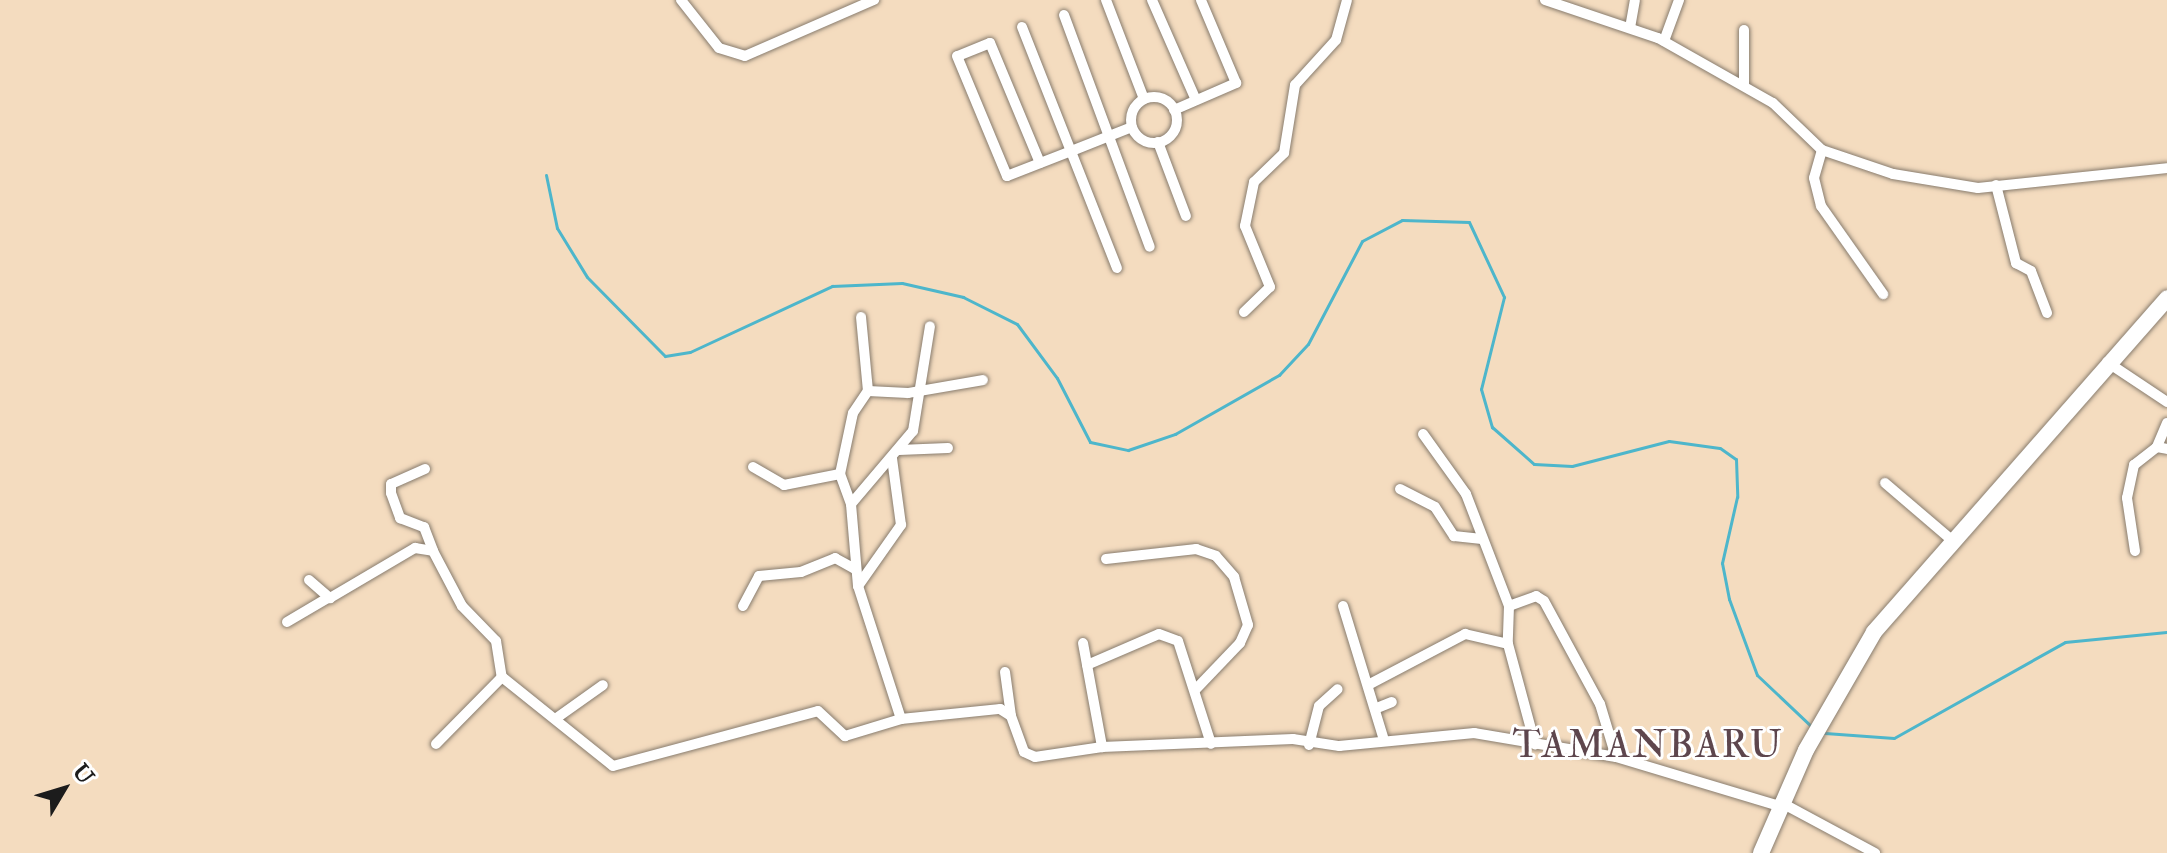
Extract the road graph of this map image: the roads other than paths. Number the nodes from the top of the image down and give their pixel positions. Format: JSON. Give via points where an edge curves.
{"nodes":[{"id":1,"x":681,"y":0,"type":"edge"},
{"id":2,"x":1106,"y":0,"type":"edge"},
{"id":3,"x":1152,"y":0,"type":"edge"},
{"id":4,"x":1201,"y":0,"type":"edge"},
{"id":5,"x":1347,"y":0,"type":"edge"},
{"id":6,"x":1545,"y":0,"type":"edge"},
{"id":7,"x":1635,"y":0,"type":"edge"},
{"id":8,"x":1679,"y":0,"type":"edge"},
{"id":9,"x":869,"y":1,"type":"edge"},
{"id":10,"x":1064,"y":15,"type":"dead end"},
{"id":11,"x":1022,"y":27,"type":"dead end"},
{"id":12,"x":1630,"y":28,"type":"junction"},
{"id":13,"x":1744,"y":30,"type":"dead end"},
{"id":14,"x":1664,"y":41,"type":"junction"},
{"id":15,"x":1744,"y":85,"type":"junction"},
{"id":16,"x":1144,"y":99,"type":"junction"},
{"id":17,"x":1196,"y":100,"type":"junction"},
{"id":18,"x":1174,"y":110,"type":"junction"},
{"id":19,"x":1132,"y":127,"type":"junction"},
{"id":20,"x":1110,"y":136,"type":"junction"},
{"id":21,"x":1158,"y":142,"type":"junction"},
{"id":22,"x":1074,"y":150,"type":"junction"},
{"id":23,"x":1822,"y":150,"type":"junction"},
{"id":24,"x":1040,"y":163,"type":"junction"},
{"id":25,"x":2167,"y":168,"type":"edge"},
{"id":26,"x":1996,"y":185,"type":"junction"},
{"id":27,"x":1186,"y":216,"type":"dead end"},
{"id":28,"x":1150,"y":247,"type":"dead end"},
{"id":29,"x":1117,"y":268,"type":"dead end"},
{"id":30,"x":1883,"y":294,"type":"dead end"},
{"id":31,"x":2167,"y":298,"type":"edge"},
{"id":32,"x":1244,"y":312,"type":"dead end"},
{"id":33,"x":2047,"y":313,"type":"dead end"},
{"id":34,"x":861,"y":317,"type":"dead end"},
{"id":35,"x":930,"y":326,"type":"dead end"},
{"id":36,"x":2107,"y":362,"type":"junction"},
{"id":37,"x":983,"y":380,"type":"dead end"},
{"id":38,"x":868,"y":391,"type":"junction"},
{"id":39,"x":922,"y":391,"type":"junction"},
{"id":40,"x":2167,"y":402,"type":"edge"},
{"id":41,"x":2167,"y":423,"type":"edge"},
{"id":42,"x":1423,"y":434,"type":"dead end"},
{"id":43,"x":948,"y":448,"type":"dead end"},
{"id":44,"x":2162,"y":448,"type":"edge"},
{"id":45,"x":895,"y":454,"type":"junction"},
{"id":46,"x":753,"y":467,"type":"dead end"},
{"id":47,"x":425,"y":469,"type":"dead end"},
{"id":48,"x":840,"y":474,"type":"junction"},
{"id":49,"x":1885,"y":483,"type":"dead end"},
{"id":50,"x":1400,"y":489,"type":"dead end"},
{"id":51,"x":851,"y":504,"type":"junction"},
{"id":52,"x":1482,"y":539,"type":"junction"},
{"id":53,"x":1954,"y":542,"type":"junction"},
{"id":54,"x":433,"y":551,"type":"junction"},
{"id":55,"x":2135,"y":551,"type":"dead end"},
{"id":56,"x":1106,"y":559,"type":"dead end"},
{"id":57,"x":855,"y":569,"type":"junction"},
{"id":58,"x":309,"y":580,"type":"dead end"},
{"id":59,"x":858,"y":586,"type":"junction"},
{"id":60,"x":326,"y":599,"type":"junction"},
{"id":61,"x":743,"y":606,"type":"dead end"},
{"id":62,"x":1343,"y":606,"type":"dead end"},
{"id":63,"x":1509,"y":606,"type":"junction"},
{"id":64,"x":287,"y":622,"type":"dead end"},
{"id":65,"x":1083,"y":643,"type":"dead end"},
{"id":66,"x":1508,"y":644,"type":"junction"},
{"id":67,"x":1087,"y":665,"type":"junction"},
{"id":68,"x":1005,"y":672,"type":"dead end"},
{"id":69,"x":502,"y":677,"type":"junction"},
{"id":70,"x":603,"y":685,"type":"dead end"},
{"id":71,"x":1368,"y":685,"type":"junction"},
{"id":72,"x":1196,"y":689,"type":"junction"},
{"id":73,"x":1338,"y":689,"type":"dead end"},
{"id":74,"x":1392,"y":702,"type":"dead end"},
{"id":75,"x":1377,"y":708,"type":"junction"},
{"id":76,"x":1011,"y":716,"type":"junction"},
{"id":77,"x":558,"y":717,"type":"junction"},
{"id":78,"x":901,"y":719,"type":"junction"},
{"id":79,"x":1384,"y":740,"type":"junction"},
{"id":80,"x":436,"y":744,"type":"dead end"},
{"id":81,"x":1211,"y":744,"type":"junction"},
{"id":82,"x":1535,"y":744,"type":"junction"},
{"id":83,"x":1309,"y":745,"type":"junction"},
{"id":84,"x":1102,"y":747,"type":"junction"},
{"id":85,"x":1616,"y":757,"type":"junction"},
{"id":86,"x":1779,"y":804,"type":"junction"},
{"id":87,"x":1761,"y":853,"type":"edge"},
{"id":88,"x":1875,"y":853,"type":"edge"}],
"edges":[{"from":1,"to":9,"type":"street","via":[[730,55],[774,47]]},
{"from":2,"to":16,"type":"street"},
{"from":3,"to":17,"type":"street"},
{"from":4,"to":17,"type":"street","via":[[1236,83]]},
{"from":5,"to":32,"type":"street","via":[[1336,40],[1295,85],[1284,153],[1254,182],[1245,226],[1270,287]]},
{"from":6,"to":12,"type":"street"},
{"from":7,"to":12,"type":"street"},
{"from":8,"to":14,"type":"street"},
{"from":10,"to":20,"type":"street"},
{"from":11,"to":22,"type":"street"},
{"from":12,"to":14,"type":"street"},
{"from":13,"to":15,"type":"street"},
{"from":14,"to":15,"type":"street"},
{"from":15,"to":23,"type":"street"},
{"from":16,"to":18,"type":"street","via":[[1163,99]]},
{"from":16,"to":19,"type":"street","via":[[1133,110]]},
{"from":17,"to":18,"type":"street"},
{"from":18,"to":21,"type":"street","via":[[1174,130]]},
{"from":19,"to":20,"type":"street"},
{"from":19,"to":21,"type":"street","via":[[1144,140]]},
{"from":20,"to":22,"type":"street"},
{"from":20,"to":28,"type":"street"},
{"from":21,"to":27,"type":"street"},
{"from":22,"to":24,"type":"street"},
{"from":22,"to":29,"type":"street"},
{"from":23,"to":26,"type":"street","via":[[1893,174]]},
{"from":23,"to":30,"type":"street","via":[[1814,178],[1821,206]]},
{"from":24,"to":24,"type":"street","via":[[1007,176],[957,56],[990,43]]},
{"from":25,"to":26,"type":"street"},
{"from":26,"to":33,"type":"street","via":[[2015,262],[2031,271]]},
{"from":31,"to":36,"type":"highway"},
{"from":34,"to":38,"type":"street"},
{"from":35,"to":39,"type":"street"},
{"from":36,"to":40,"type":"street"},
{"from":36,"to":53,"type":"highway"},
{"from":37,"to":39,"type":"street"},
{"from":38,"to":39,"type":"street"},
{"from":38,"to":48,"type":"street","via":[[853,413]]},
{"from":39,"to":45,"type":"street","via":[[913,431]]},
{"from":41,"to":44,"type":"street"},
{"from":42,"to":52,"type":"street","via":[[1452,469]]},
{"from":43,"to":45,"type":"street"},
{"from":44,"to":55,"type":"street","via":[[2134,465],[2127,498]]},
{"from":45,"to":51,"type":"street"},
{"from":45,"to":59,"type":"street","via":[[901,525]]},
{"from":46,"to":48,"type":"street","via":[[784,485]]},
{"from":47,"to":54,"type":"street","via":[[391,484],[391,493],[400,518],[424,527]]},
{"from":48,"to":51,"type":"street"},
{"from":49,"to":53,"type":"street"},
{"from":50,"to":52,"type":"street","via":[[1435,507],[1454,536]]},
{"from":51,"to":57,"type":"street"},
{"from":52,"to":63,"type":"street"},
{"from":53,"to":86,"type":"highway","via":[[1874,632]]},
{"from":54,"to":60,"type":"street","via":[[415,548]]},
{"from":54,"to":69,"type":"street","via":[[462,606],[496,641]]},
{"from":56,"to":72,"type":"street","via":[[1196,549],[1216,556],[1234,577],[1248,625],[1240,643]]},
{"from":57,"to":59,"type":"street"},
{"from":57,"to":61,"type":"street","via":[[835,558],[801,572],[759,576]]},
{"from":58,"to":60,"type":"street"},
{"from":59,"to":78,"type":"street"},
{"from":60,"to":64,"type":"street"},
{"from":62,"to":71,"type":"street"},
{"from":63,"to":66,"type":"street"},
{"from":63,"to":85,"type":"street","via":[[1536,596],[1544,601],[1600,704]]},
{"from":65,"to":67,"type":"street"},
{"from":66,"to":71,"type":"street","via":[[1465,634]]},
{"from":66,"to":82,"type":"street"},
{"from":67,"to":72,"type":"street","via":[[1166,635],[1178,641]]},
{"from":67,"to":84,"type":"street"},
{"from":68,"to":76,"type":"street"},
{"from":69,"to":77,"type":"street","via":[[523,700]]},
{"from":69,"to":80,"type":"street"},
{"from":70,"to":77,"type":"street"},
{"from":71,"to":75,"type":"street"},
{"from":72,"to":81,"type":"street"},
{"from":73,"to":83,"type":"street","via":[[1319,706]]},
{"from":74,"to":75,"type":"street"},
{"from":75,"to":79,"type":"street"},
{"from":76,"to":78,"type":"street","via":[[1000,709]]},
{"from":76,"to":84,"type":"street","via":[[1029,756]]},
{"from":77,"to":78,"type":"street","via":[[619,767],[818,711],[841,735]]},
{"from":79,"to":82,"type":"street","via":[[1474,733]]},
{"from":79,"to":83,"type":"street"},
{"from":81,"to":83,"type":"street"},
{"from":81,"to":84,"type":"street"},
{"from":82,"to":85,"type":"street"},
{"from":85,"to":86,"type":"street"},
{"from":86,"to":87,"type":"highway"},
{"from":86,"to":88,"type":"street"}]}
